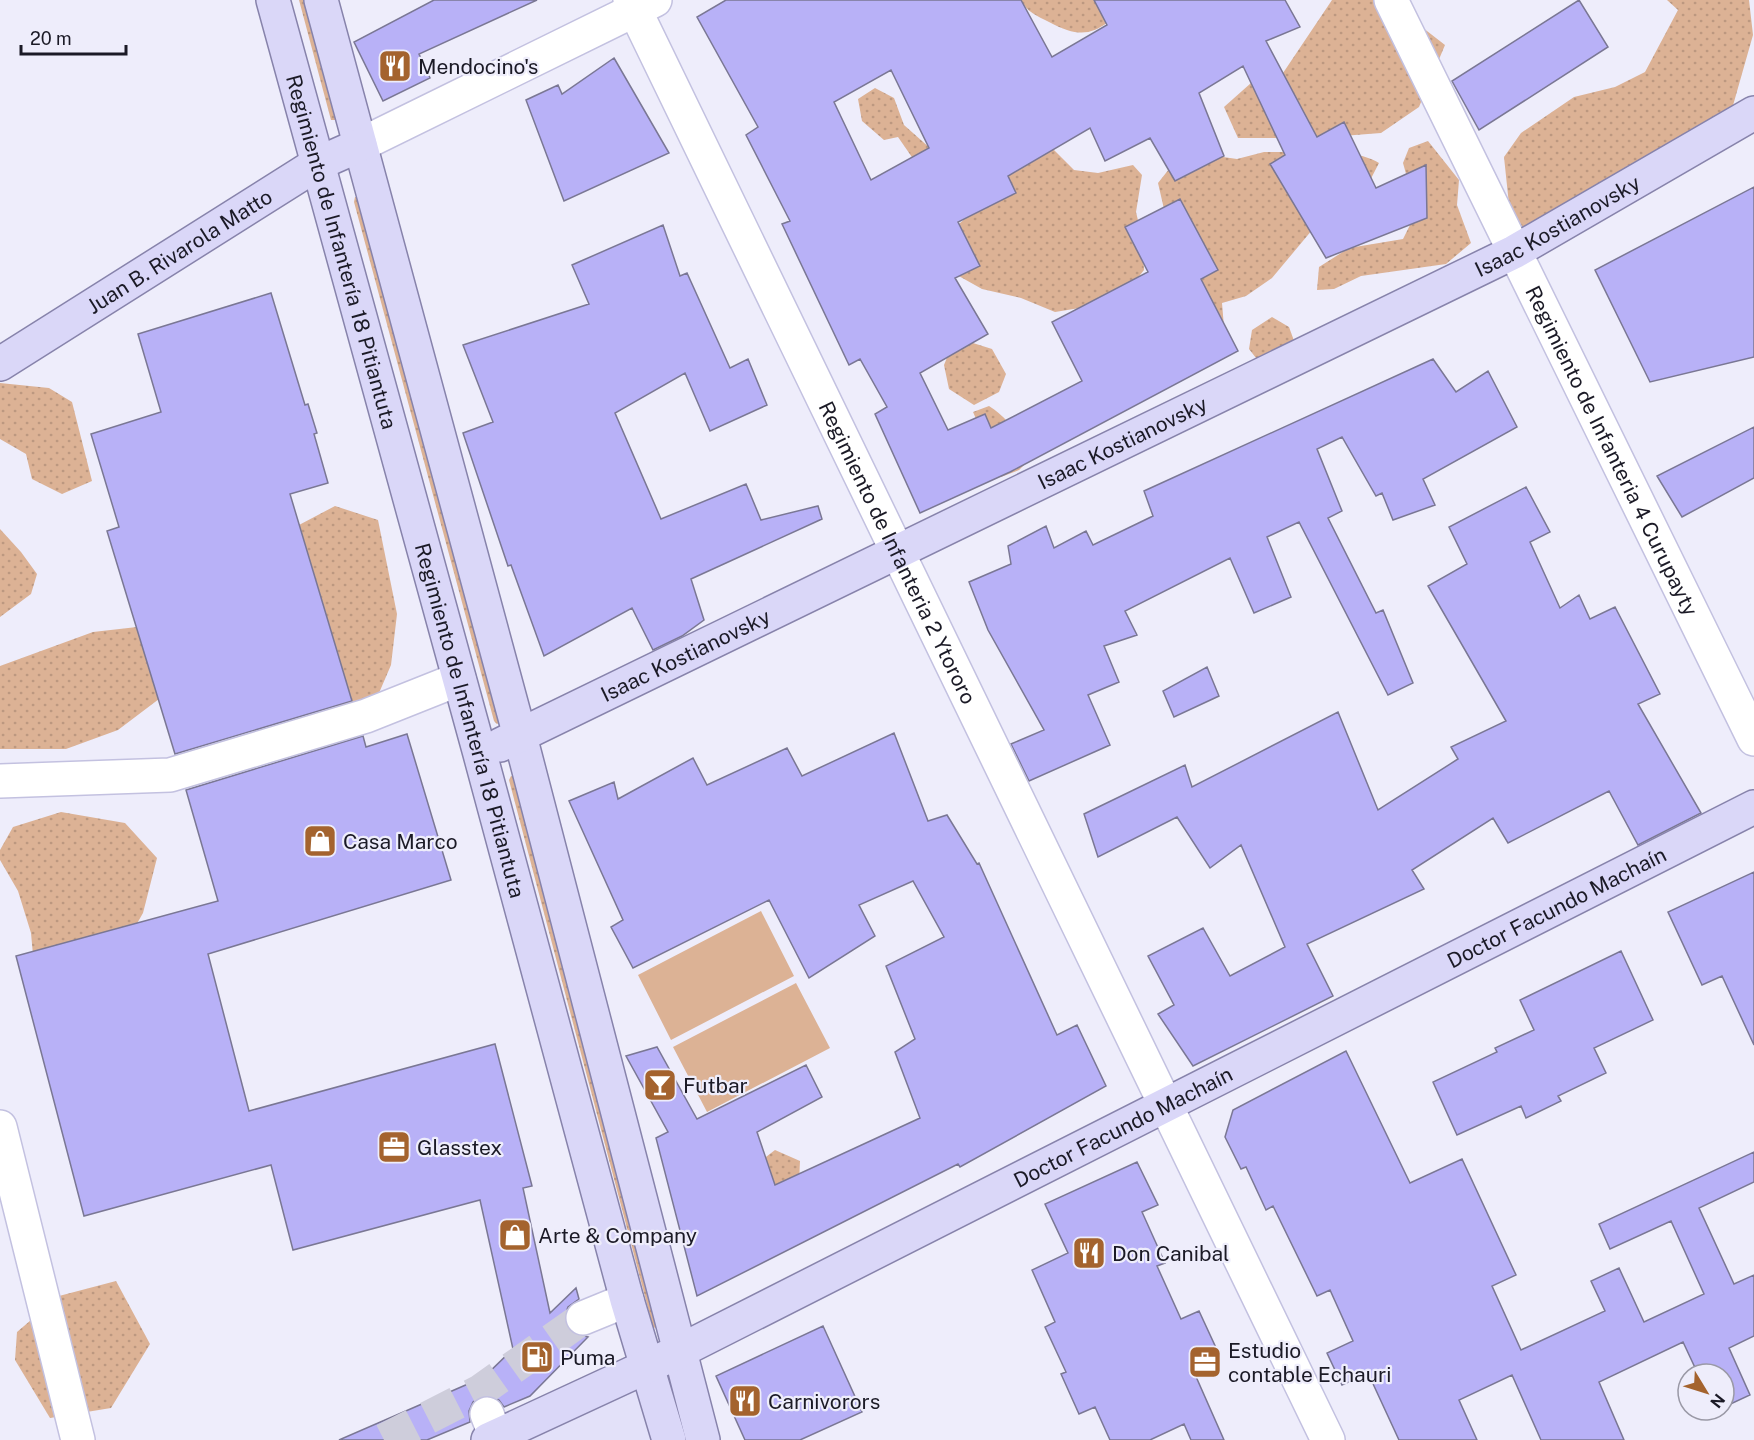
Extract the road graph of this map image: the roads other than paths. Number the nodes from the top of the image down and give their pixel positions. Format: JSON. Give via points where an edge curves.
{"nodes":[{"id":1,"x":273,"y":0,"type":"edge"},
{"id":2,"x":321,"y":0,"type":"edge"},
{"id":3,"x":1391,"y":0,"type":"edge"},
{"id":4,"x":640,"y":3,"type":"edge"},
{"id":5,"x":1754,"y":113,"type":"edge"},
{"id":6,"x":360,"y":145,"type":"junction"},
{"id":7,"x":317,"y":164,"type":"junction"},
{"id":8,"x":1514,"y":252,"type":"junction"},
{"id":9,"x":0,"y":364,"type":"edge"},
{"id":10,"x":897,"y":551,"type":"junction"},
{"id":11,"x":459,"y":679,"type":"junction"},
{"id":12,"x":520,"y":736,"type":"junction"},
{"id":13,"x":1754,"y":739,"type":"edge"},
{"id":14,"x":480,"y":754,"type":"junction"},
{"id":15,"x":0,"y":781,"type":"edge"},
{"id":16,"x":1754,"y":807,"type":"edge"},
{"id":17,"x":1165,"y":1104,"type":"junction"},
{"id":18,"x":0,"y":1127,"type":"edge"},
{"id":19,"x":627,"y":1300,"type":"junction"},
{"id":20,"x":584,"y":1318,"type":"tunnel mouth"},
{"id":21,"x":678,"y":1352,"type":"junction"},
{"id":22,"x":648,"y":1365,"type":"junction"},
{"id":23,"x":491,"y":1430,"type":"edge"},
{"id":24,"x":78,"y":1440,"type":"edge"},
{"id":25,"x":669,"y":1440,"type":"edge"},
{"id":26,"x":703,"y":1440,"type":"edge"},
{"id":27,"x":1328,"y":1440,"type":"edge"}],
"edges":[{"from":1,"to":7,"type":"main road","name":"Regimiento de Infantería 18 Pitiantuta"},
{"from":2,"to":6,"type":"main road","name":"Regimiento de Infantería 18 Pitiantuta"},
{"from":3,"to":8,"type":"street","name":"Regimiento de Infanteria 4 Curupayty"},
{"from":4,"to":6,"type":"street"},
{"from":4,"to":10,"type":"street","name":"Regimiento de Infanteria 2 Ytororo"},
{"from":5,"to":8,"type":"main road","name":"Isaac Kostianovsky"},
{"from":6,"to":7,"type":"main road","name":"Juan B. Rivarola Matto"},
{"from":6,"to":12,"type":"main road","name":"Regimiento de Infantería 18 Pitiantuta"},
{"from":7,"to":9,"type":"main road","name":"Juan B. Rivarola Matto"},
{"from":7,"to":11,"type":"main road","name":"Regimiento de Infantería 18 Pitiantuta"},
{"from":8,"to":10,"type":"main road","name":"Isaac Kostianovsky"},
{"from":8,"to":13,"type":"street","name":"Regimiento de Infanteria 4 Curupayty"},
{"from":10,"to":12,"type":"main road","name":"Isaac Kostianovsky"},
{"from":10,"to":17,"type":"street","name":"Regimiento de Infanteria 2 Ytororo"},
{"from":11,"to":14,"type":"main road","name":"Regimiento de Infantería 18 Pitiantuta"},
{"from":11,"to":15,"type":"street","via":[[366,716],[170,775]]},
{"from":12,"to":14,"type":"main road","name":"Isaac Kostianovsky"},
{"from":12,"to":21,"type":"main road","name":"Regimiento de Infantería 18 Pitiantuta"},
{"from":14,"to":19,"type":"main road","name":"Regimiento de Infantería 18 Pitiantuta"},
{"from":16,"to":17,"type":"main road","name":"Doctor Facundo Machaín"},
{"from":17,"to":21,"type":"main road","name":"Doctor Facundo Machaín"},
{"from":17,"to":27,"type":"street","name":"Regimiento de Infanteria 2 Ytororo"},
{"from":18,"to":24,"type":"street"},
{"from":19,"to":20,"type":"street"},
{"from":19,"to":22,"type":"main road","name":"Regimiento de Infantería 18 Pitiantuta"},
{"from":21,"to":22,"type":"main road","name":"Doctor Facundo Machaín"},
{"from":21,"to":26,"type":"main road","name":"Regimiento de Infantería 18 Pitiantuta"},
{"from":22,"to":23,"type":"main road","name":"Doctor Facundo Machaín"},
{"from":22,"to":25,"type":"main road","name":"Regimiento de Infantería 18 Pitiantuta"}]}
